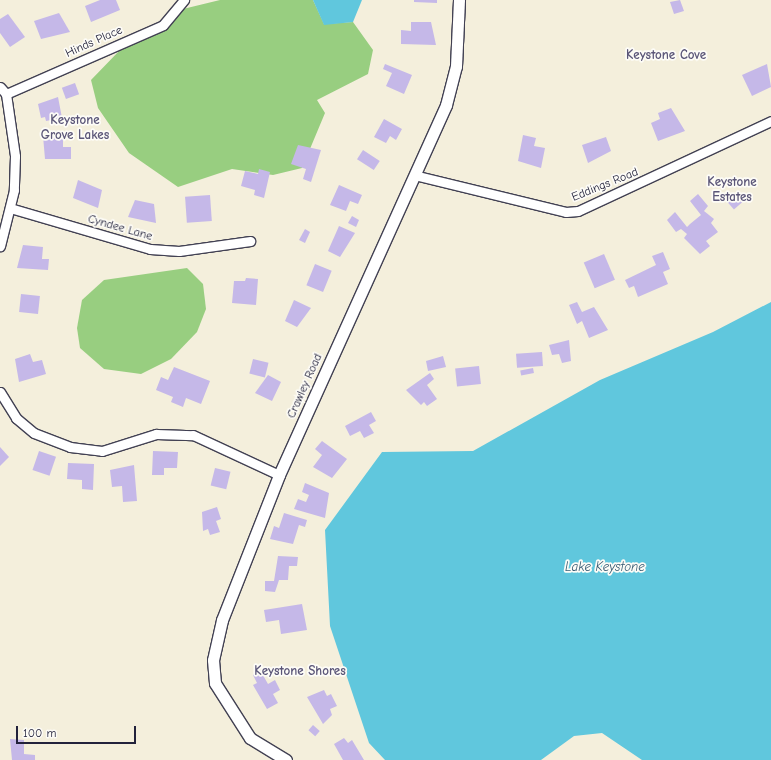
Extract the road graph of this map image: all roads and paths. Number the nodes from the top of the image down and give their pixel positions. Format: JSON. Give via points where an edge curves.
{"nodes":[{"id":1,"x":184,"y":0,"type":"edge"},
{"id":2,"x":460,"y":0,"type":"edge"},
{"id":3,"x":0,"y":87,"type":"edge"},
{"id":4,"x":6,"y":94,"type":"junction"},
{"id":5,"x":771,"y":121,"type":"edge"},
{"id":6,"x":414,"y":175,"type":"junction"},
{"id":7,"x":10,"y":208,"type":"junction"},
{"id":8,"x":250,"y":241,"type":"dead end"},
{"id":9,"x":0,"y":246,"type":"edge"},
{"id":10,"x":0,"y":392,"type":"edge"},
{"id":11,"x":279,"y":475,"type":"junction"},
{"id":12,"x":286,"y":760,"type":"edge"}],
"edges":[{"from":1,"to":4,"type":"street","name":"Hinds Place","via":[[163,25]]},
{"from":2,"to":6,"type":"street","name":"Crawley Road","via":[[456,66],[446,105]]},
{"from":3,"to":4,"type":"street"},
{"from":4,"to":7,"type":"street","via":[[15,156]]},
{"from":5,"to":6,"type":"street","name":"Eddings Road","via":[[578,211],[566,212]]},
{"from":6,"to":11,"type":"street","name":"Crawley Road"},
{"from":7,"to":8,"type":"street","name":"Cyndee Lane","via":[[150,249],[179,251]]},
{"from":7,"to":9,"type":"street"},
{"from":10,"to":11,"type":"street","via":[[16,418],[34,433],[70,446],[102,451],[156,434],[193,436]]},
{"from":11,"to":12,"type":"street","name":"Crawley Road","via":[[222,620],[213,660],[214,684],[241,727],[250,738]]}]}
